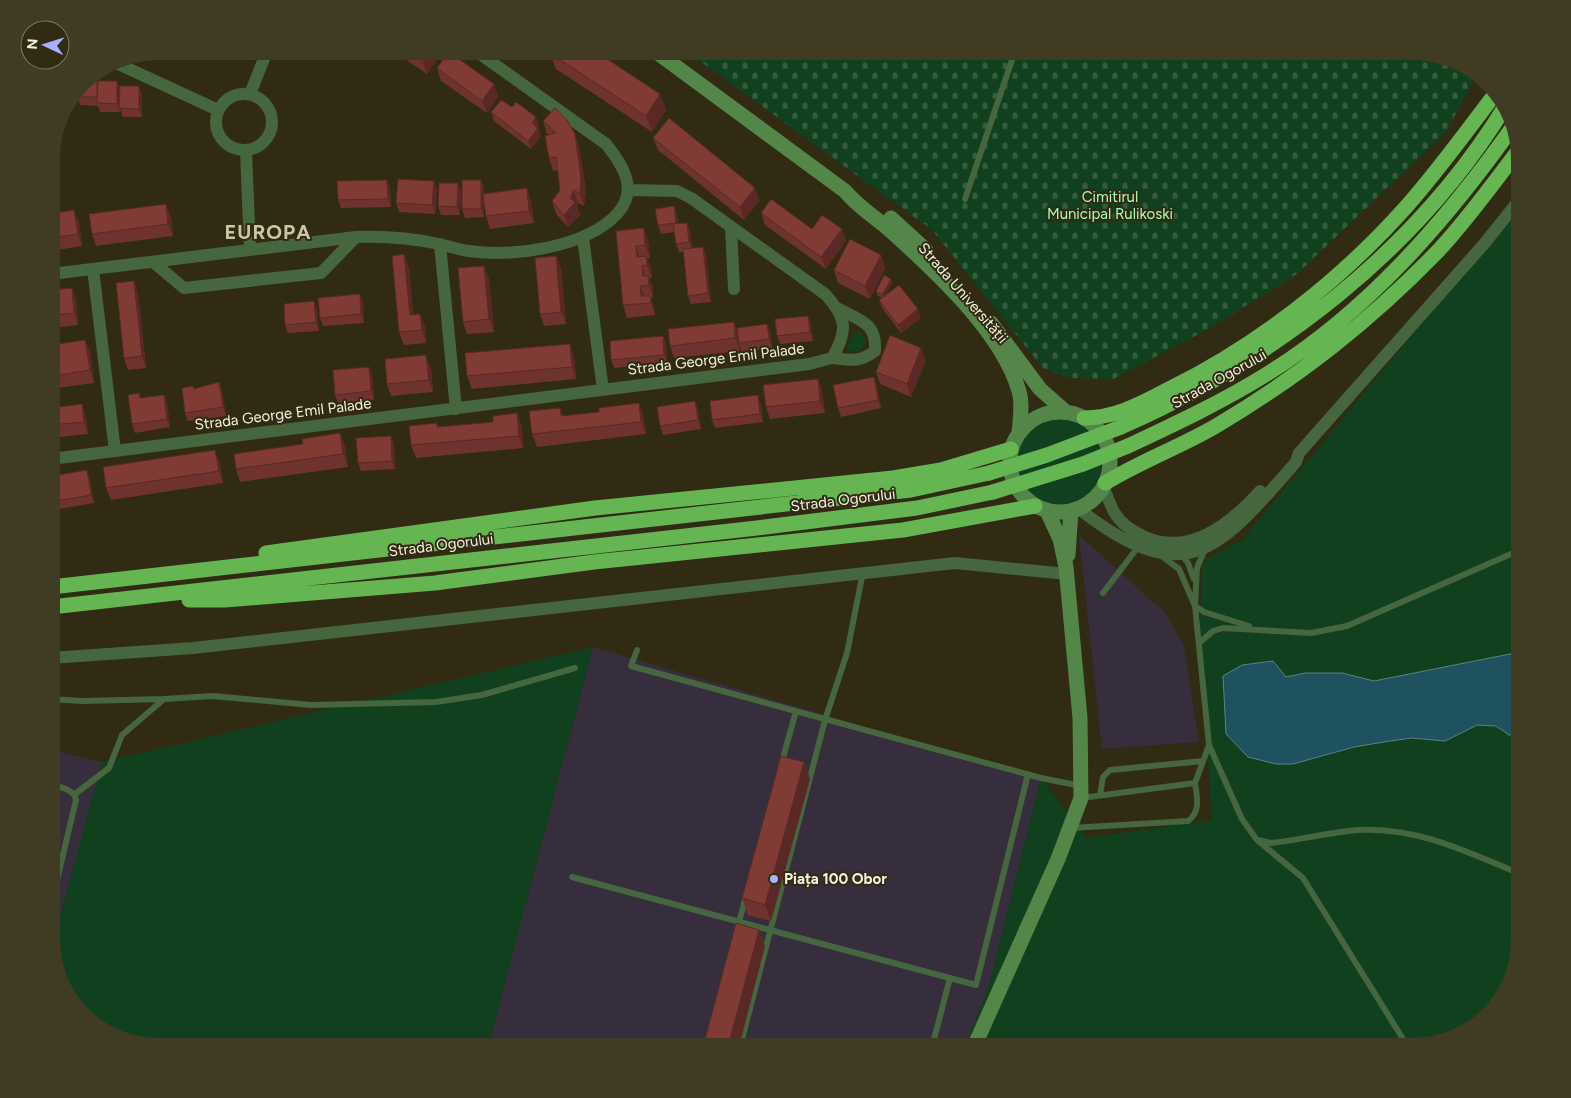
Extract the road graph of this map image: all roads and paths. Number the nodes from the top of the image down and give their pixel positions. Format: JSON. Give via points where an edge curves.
{"nodes":[{"id":1,"x":263,"y":60,"type":"edge"},
{"id":2,"x":489,"y":60,"type":"edge"},
{"id":3,"x":667,"y":60,"type":"edge"},
{"id":4,"x":1012,"y":60,"type":"edge"},
{"id":5,"x":123,"y":66,"type":"edge"},
{"id":6,"x":250,"y":94,"type":"junction"},
{"id":7,"x":1491,"y":99,"type":"edge"},
{"id":8,"x":218,"y":110,"type":"junction"},
{"id":9,"x":1500,"y":113,"type":"edge"},
{"id":10,"x":1508,"y":133,"type":"edge"},
{"id":11,"x":246,"y":151,"type":"junction"},
{"id":12,"x":1511,"y":160,"type":"edge"},
{"id":13,"x":629,"y":190,"type":"junction"},
{"id":14,"x":845,"y":191,"type":"junction"},
{"id":15,"x":965,"y":200,"type":"dead end"},
{"id":16,"x":1511,"y":210,"type":"edge"},
{"id":17,"x":731,"y":228,"type":"junction"},
{"id":18,"x":356,"y":237,"type":"junction"},
{"id":19,"x":582,"y":238,"type":"junction"},
{"id":20,"x":440,"y":244,"type":"junction"},
{"id":21,"x":250,"y":250,"type":"junction"},
{"id":22,"x":153,"y":262,"type":"junction"},
{"id":23,"x":93,"y":269,"type":"junction"},
{"id":24,"x":60,"y":273,"type":"edge"},
{"id":25,"x":734,"y":289,"type":"dead end"},
{"id":26,"x":839,"y":309,"type":"junction"},
{"id":27,"x":832,"y":358,"type":"junction"},
{"id":28,"x":603,"y":390,"type":"junction"},
{"id":29,"x":456,"y":409,"type":"junction"},
{"id":30,"x":1066,"y":412,"type":"junction"},
{"id":31,"x":1084,"y":418,"type":"junction"},
{"id":32,"x":1019,"y":433,"type":"junction"},
{"id":33,"x":1011,"y":449,"type":"junction"},
{"id":34,"x":115,"y":451,"type":"junction"},
{"id":35,"x":1299,"y":453,"type":"junction"},
{"id":36,"x":60,"y":458,"type":"edge"},
{"id":37,"x":1104,"y":485,"type":"junction"},
{"id":38,"x":1041,"y":509,"type":"junction"},
{"id":39,"x":1075,"y":510,"type":"junction"},
{"id":40,"x":1166,"y":542,"type":"junction"},
{"id":41,"x":1138,"y":547,"type":"junction"},
{"id":42,"x":1206,"y":548,"type":"junction"},
{"id":43,"x":1157,"y":553,"type":"junction"},
{"id":44,"x":1181,"y":554,"type":"junction"},
{"id":45,"x":1511,"y":554,"type":"edge"},
{"id":46,"x":1067,"y":571,"type":"junction"},
{"id":47,"x":863,"y":572,"type":"junction"},
{"id":48,"x":151,"y":576,"type":"junction"},
{"id":49,"x":1195,"y":585,"type":"junction"},
{"id":50,"x":60,"y":586,"type":"edge"},
{"id":51,"x":1103,"y":593,"type":"dead end"},
{"id":52,"x":151,"y":596,"type":"junction"},
{"id":53,"x":60,"y":606,"type":"edge"},
{"id":54,"x":1195,"y":606,"type":"junction"},
{"id":55,"x":1257,"y":629,"type":"junction"},
{"id":56,"x":1198,"y":644,"type":"junction"},
{"id":57,"x":636,"y":650,"type":"dead end"},
{"id":58,"x":60,"y":657,"type":"edge"},
{"id":59,"x":575,"y":668,"type":"dead end"},
{"id":60,"x":164,"y":699,"type":"junction"},
{"id":61,"x":60,"y":700,"type":"edge"},
{"id":62,"x":796,"y":711,"type":"junction"},
{"id":63,"x":825,"y":720,"type":"junction"},
{"id":64,"x":1209,"y":745,"type":"junction"},
{"id":65,"x":1203,"y":761,"type":"junction"},
{"id":66,"x":780,"y":768,"type":"edge"},
{"id":67,"x":1028,"y":774,"type":"junction"},
{"id":68,"x":1195,"y":783,"type":"junction"},
{"id":69,"x":60,"y":787,"type":"edge"},
{"id":70,"x":1082,"y":792,"type":"junction"},
{"id":71,"x":75,"y":794,"type":"junction"},
{"id":72,"x":1100,"y":796,"type":"junction"},
{"id":73,"x":1071,"y":828,"type":"junction"},
{"id":74,"x":1257,"y":840,"type":"junction"},
{"id":75,"x":60,"y":870,"type":"edge"},
{"id":76,"x":1511,"y":870,"type":"edge"},
{"id":77,"x":572,"y":877,"type":"dead end"},
{"id":78,"x":747,"y":892,"type":"edge"},
{"id":79,"x":740,"y":920,"type":"junction"},
{"id":80,"x":771,"y":929,"type":"junction"},
{"id":81,"x":737,"y":930,"type":"edge"},
{"id":82,"x":950,"y":978,"type":"junction"},
{"id":83,"x":742,"y":1038,"type":"edge"},
{"id":84,"x":934,"y":1038,"type":"edge"},
{"id":85,"x":978,"y":1038,"type":"edge"},
{"id":86,"x":1402,"y":1038,"type":"edge"}],
"edges":[{"from":1,"to":6,"type":"street"},
{"from":2,"to":13,"type":"street","via":[[606,144],[622,165]]},
{"from":3,"to":14,"type":"main road","name":"Strada Universității"},
{"from":4,"to":15,"type":"lane"},
{"from":5,"to":8,"type":"street"},
{"from":6,"to":8,"type":"street","via":[[231,97]]},
{"from":6,"to":11,"type":"street","via":[[263,102],[272,120],[266,139]]},
{"from":7,"to":31,"type":"highway","via":[[1410,202],[1362,253],[1320,291],[1280,322],[1193,378],[1119,413],[1102,418]]},
{"from":8,"to":11,"type":"street","via":[[215,124],[218,133],[226,144]]},
{"from":9,"to":48,"type":"highway","name":"Strada Ogorului","bridge":true,"via":[[1457,174],[1416,220],[1371,268],[1321,310],[1249,360],[1162,409],[1047,456],[989,473],[910,490]]},
{"from":10,"to":52,"type":"highway","name":"Strada Ogorului","bridge":true,"via":[[1432,232],[1381,284],[1326,332],[1268,374],[1190,417],[1083,464],[993,492],[917,508]]},
{"from":11,"to":21,"type":"street"},
{"from":12,"to":37,"type":"highway","via":[[1473,211],[1404,286],[1316,361],[1214,427]]},
{"from":13,"to":17,"type":"street","name":"Strada George Emil Palade","via":[[677,191]]},
{"from":13,"to":19,"type":"street","via":[[621,210],[605,226]]},
{"from":14,"to":30,"type":"main road","name":"Strada Universității","via":[[859,195],[896,222],[943,266],[1000,334],[1040,389]]},
{"from":14,"to":32,"type":"main road","name":"Strada Universității","via":[[940,277],[991,337],[1019,390]]},
{"from":16,"to":35,"type":"street"},
{"from":17,"to":25,"type":"street"},
{"from":17,"to":26,"type":"street","name":"Strada George Emil Palade","via":[[825,294]]},
{"from":18,"to":20,"type":"street","via":[[390,236]]},
{"from":18,"to":21,"type":"street"},
{"from":18,"to":22,"type":"street","via":[[321,273],[184,288]]},
{"from":19,"to":20,"type":"street","via":[[538,249],[507,251],[470,251]]},
{"from":19,"to":28,"type":"street"},
{"from":20,"to":29,"type":"street"},
{"from":21,"to":22,"type":"street"},
{"from":22,"to":23,"type":"street"},
{"from":23,"to":24,"type":"street"},
{"from":23,"to":34,"type":"street"},
{"from":26,"to":27,"type":"street","via":[[843,329],[840,345]]},
{"from":26,"to":27,"type":"street","name":"Strada George Emil Palade","via":[[868,325],[876,336],[875,351],[864,359]]},
{"from":27,"to":28,"type":"street","name":"Strada George Emil Palade","via":[[809,364]]},
{"from":28,"to":29,"type":"street","name":"Strada George Emil Palade"},
{"from":29,"to":34,"type":"street","name":"Strada George Emil Palade"},
{"from":30,"to":31,"type":"main road"},
{"from":30,"to":32,"type":"main road","via":[[1039,416]]},
{"from":31,"to":37,"type":"main road","via":[[1102,435],[1108,446],[1109,471]]},
{"from":32,"to":33,"type":"main road"},
{"from":33,"to":38,"type":"main road","via":[[1011,475],[1024,498]]},
{"from":33,"to":48,"type":"highway","via":[[941,470],[893,478],[567,511],[189,564],[167,568]]},
{"from":34,"to":36,"type":"street","name":"Strada George Emil Palade"},
{"from":35,"to":40,"type":"street","via":[[1290,457],[1221,527],[1199,539]]},
{"from":35,"to":42,"type":"street","via":[[1296,462],[1237,528]]},
{"from":37,"to":39,"type":"main road","via":[[1093,500]]},
{"from":37,"to":40,"type":"street","via":[[1114,512],[1127,527],[1148,538]]},
{"from":38,"to":39,"type":"main road"},
{"from":38,"to":46,"type":"main road","via":[[1060,538]]},
{"from":38,"to":52,"type":"highway","via":[[904,530],[594,562],[435,583],[225,600],[167,600]]},
{"from":39,"to":41,"type":"street"},
{"from":39,"to":46,"type":"main road"},
{"from":40,"to":44,"type":"lane"},
{"from":41,"to":43,"type":"street"},
{"from":41,"to":51,"type":"lane"},
{"from":42,"to":44,"type":"street"},
{"from":42,"to":49,"type":"lane","via":[[1200,558]]},
{"from":43,"to":44,"type":"street"},
{"from":43,"to":54,"type":"lane","via":[[1178,569]]},
{"from":44,"to":49,"type":"lane","via":[[1192,572]]},
{"from":45,"to":55,"type":"lane","via":[[1347,626],[1311,633]]},
{"from":46,"to":47,"type":"street","via":[[955,563]]},
{"from":46,"to":70,"type":"main road","via":[[1081,737]]},
{"from":47,"to":58,"type":"street","via":[[193,648]]},
{"from":47,"to":63,"type":"lane","via":[[854,622],[836,692]]},
{"from":48,"to":50,"type":"highway","name":"Strada Ogorului"},
{"from":49,"to":54,"type":"lane"},
{"from":52,"to":53,"type":"highway","name":"Strada Ogorului"},
{"from":54,"to":55,"type":"lane"},
{"from":54,"to":56,"type":"lane"},
{"from":55,"to":56,"type":"lane","via":[[1222,628]]},
{"from":56,"to":64,"type":"lane"},
{"from":57,"to":62,"type":"lane","via":[[631,666]]},
{"from":59,"to":60,"type":"lane","via":[[482,695],[436,702],[311,704],[213,696]]},
{"from":60,"to":61,"type":"lane"},
{"from":60,"to":71,"type":"lane","via":[[122,735],[109,768]]},
{"from":62,"to":63,"type":"lane"},
{"from":62,"to":66,"type":"lane"},
{"from":63,"to":67,"type":"lane"},
{"from":63,"to":80,"type":"lane"},
{"from":64,"to":65,"type":"lane"},
{"from":64,"to":74,"type":"lane","via":[[1242,819]]},
{"from":65,"to":68,"type":"lane"},
{"from":65,"to":72,"type":"lane","via":[[1110,770],[1103,777]]},
{"from":67,"to":70,"type":"lane"},
{"from":67,"to":82,"type":"lane","via":[[976,985]]},
{"from":68,"to":72,"type":"lane"},
{"from":68,"to":73,"type":"lane","via":[[1198,806],[1188,821]]},
{"from":69,"to":71,"type":"lane"},
{"from":70,"to":72,"type":"lane"},
{"from":70,"to":73,"type":"main road"},
{"from":71,"to":75,"type":"lane","via":[[75,807]]},
{"from":73,"to":85,"type":"main road"},
{"from":74,"to":76,"type":"lane","via":[[1271,843],[1358,830],[1388,831],[1446,843]]},
{"from":74,"to":86,"type":"lane","via":[[1303,878]]},
{"from":77,"to":79,"type":"lane"},
{"from":78,"to":79,"type":"lane"},
{"from":79,"to":80,"type":"lane"},
{"from":79,"to":81,"type":"lane"},
{"from":80,"to":82,"type":"lane"},
{"from":80,"to":83,"type":"lane"},
{"from":82,"to":84,"type":"lane"}]}
